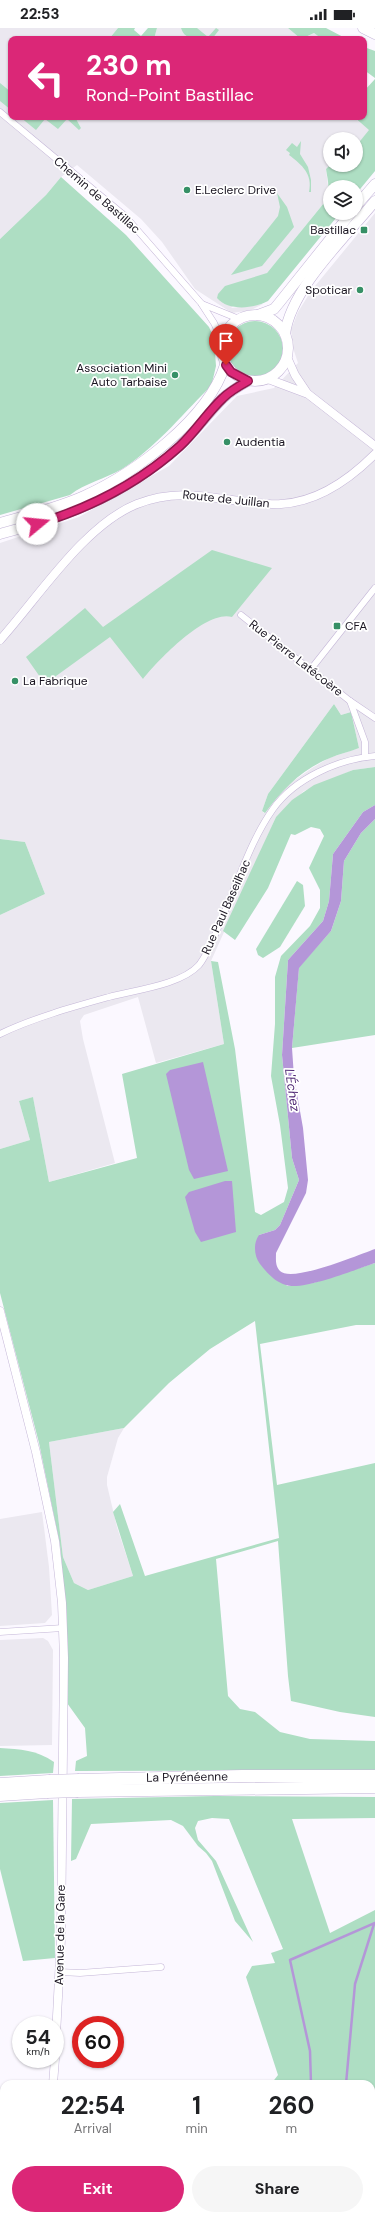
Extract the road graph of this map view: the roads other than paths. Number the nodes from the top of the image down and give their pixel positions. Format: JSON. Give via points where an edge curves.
{"nodes":[{"id":1,"x":363,"y":28,"type":"edge"},
{"id":2,"x":375,"y":34,"type":"edge"},
{"id":3,"x":0,"y":112,"type":"edge"},
{"id":4,"x":8,"y":119,"type":"edge"},
{"id":5,"x":10,"y":120,"type":"edge"},
{"id":6,"x":375,"y":184,"type":"edge"},
{"id":7,"x":363,"y":198,"type":"edge"},
{"id":8,"x":375,"y":201,"type":"edge"},
{"id":9,"x":345,"y":220,"type":"edge"},
{"id":10,"x":201,"y":303,"type":"junction"},
{"id":11,"x":258,"y":315,"type":"junction"},
{"id":12,"x":239,"y":319,"type":"junction"},
{"id":13,"x":285,"y":334,"type":"junction"},
{"id":14,"x":222,"y":340,"type":"junction"},
{"id":15,"x":287,"y":357,"type":"junction"},
{"id":16,"x":226,"y":365,"type":"junction"},
{"id":17,"x":268,"y":379,"type":"junction"},
{"id":18,"x":248,"y":381,"type":"junction"},
{"id":19,"x":308,"y":394,"type":"junction"},
{"id":20,"x":375,"y":446,"type":"edge"},
{"id":21,"x":375,"y":454,"type":"edge"},
{"id":22,"x":0,"y":523,"type":"edge"},
{"id":23,"x":0,"y":534,"type":"edge"},
{"id":24,"x":375,"y":588,"type":"edge"},
{"id":25,"x":241,"y":615,"type":"dead end"},
{"id":26,"x":0,"y":640,"type":"edge"},
{"id":27,"x":311,"y":669,"type":"junction"},
{"id":28,"x":350,"y":701,"type":"junction"},
{"id":29,"x":375,"y":718,"type":"edge"},
{"id":30,"x":375,"y":756,"type":"edge"},
{"id":31,"x":364,"y":757,"type":"junction"},
{"id":32,"x":0,"y":1034,"type":"edge"},
{"id":33,"x":0,"y":1311,"type":"edge"},
{"id":34,"x":63,"y":1628,"type":"junction"},
{"id":35,"x":0,"y":1632,"type":"edge"},
{"id":36,"x":375,"y":1776,"type":"edge"},
{"id":37,"x":0,"y":1784,"type":"edge"},
{"id":38,"x":79,"y":1785,"type":"junction"},
{"id":39,"x":48,"y":1787,"type":"junction"},
{"id":40,"x":375,"y":1787,"type":"edge"},
{"id":41,"x":0,"y":1795,"type":"edge"},
{"id":42,"x":161,"y":1967,"type":"dead end"},
{"id":43,"x":60,"y":1972,"type":"junction"},
{"id":44,"x":57,"y":2016,"type":"edge"},
{"id":45,"x":54,"y":2068,"type":"edge"},
{"id":46,"x":53,"y":2080,"type":"edge"}],
"edges":[{"from":1,"to":2,"type":"main road"},
{"from":3,"to":4,"type":"street","name":"Chemin de Bastillac"},
{"from":5,"to":10,"type":"street","name":"Chemin de Bastillac","via":[[125,216]]},
{"from":6,"to":7,"type":"main road"},
{"from":8,"to":13,"type":"main road","via":[[303,289],[290,311]]},
{"from":9,"to":11,"type":"main road","via":[[279,303],[270,311]]},
{"from":10,"to":12,"type":"street","name":"Chemin de Bastillac"},
{"from":10,"to":14,"type":"street","name":"Chemin de Bastillac"},
{"from":11,"to":12,"type":"main road"},
{"from":11,"to":13,"type":"main road","via":[[274,321]]},
{"from":12,"to":14,"type":"main road","via":[[232,324]]},
{"from":13,"to":15,"type":"main road","via":[[288,341]]},
{"from":14,"to":16,"type":"main road","via":[[221,348]]},
{"from":15,"to":17,"type":"main road","via":[[280,370]]},
{"from":15,"to":19,"type":"street"},
{"from":16,"to":18,"type":"main road","via":[[231,372]]},
{"from":16,"to":22,"type":"main road","via":[[220,381],[200,408],[158,449],[135,467],[84,496]]},
{"from":17,"to":18,"type":"main road"},
{"from":17,"to":19,"type":"street"},
{"from":18,"to":23,"type":"main road","via":[[223,398],[197,428],[164,459],[131,483],[78,511]]},
{"from":19,"to":20,"type":"street"},
{"from":21,"to":26,"type":"street","name":"Route de Juillan","via":[[344,481],[313,498],[297,502],[279,505],[172,494],[136,505],[109,519],[89,536]]},
{"from":24,"to":27,"type":"street"},
{"from":25,"to":27,"type":"street","name":"Rue Pierre Latécoère"},
{"from":27,"to":28,"type":"street","name":"Rue Pierre Latécoère"},
{"from":28,"to":29,"type":"street","name":"Rue Pierre Latécoère"},
{"from":28,"to":31,"type":"street","name":"Rue Pierre Latécoère","via":[[365,742]]},
{"from":30,"to":31,"type":"street","name":"Rue Paul Baseilhac"},
{"from":31,"to":32,"type":"street","name":"Rue Paul Baseilhac","via":[[329,768],[305,780],[288,792],[273,808],[257,836],[203,958],[188,974]]},
{"from":33,"to":34,"type":"street","name":"Avenue de la Gare","via":[[35,1445],[55,1541]]},
{"from":34,"to":35,"type":"street"},
{"from":34,"to":43,"type":"street","name":"Avenue de la Gare"},
{"from":36,"to":38,"type":"highway","name":"La Pyrénéenne","via":[[242,1776]]},
{"from":37,"to":39,"type":"highway","name":"La Pyrénéenne"},
{"from":38,"to":39,"type":"highway","name":"La Pyrénéenne","bridge":true},
{"from":38,"to":40,"type":"highway","name":"La Pyrénéenne"},
{"from":39,"to":41,"type":"highway","name":"La Pyrénéenne"},
{"from":42,"to":43,"type":"street"},
{"from":43,"to":44,"type":"street","name":"Avenue de la Gare"},
{"from":45,"to":46,"type":"street"}]}
